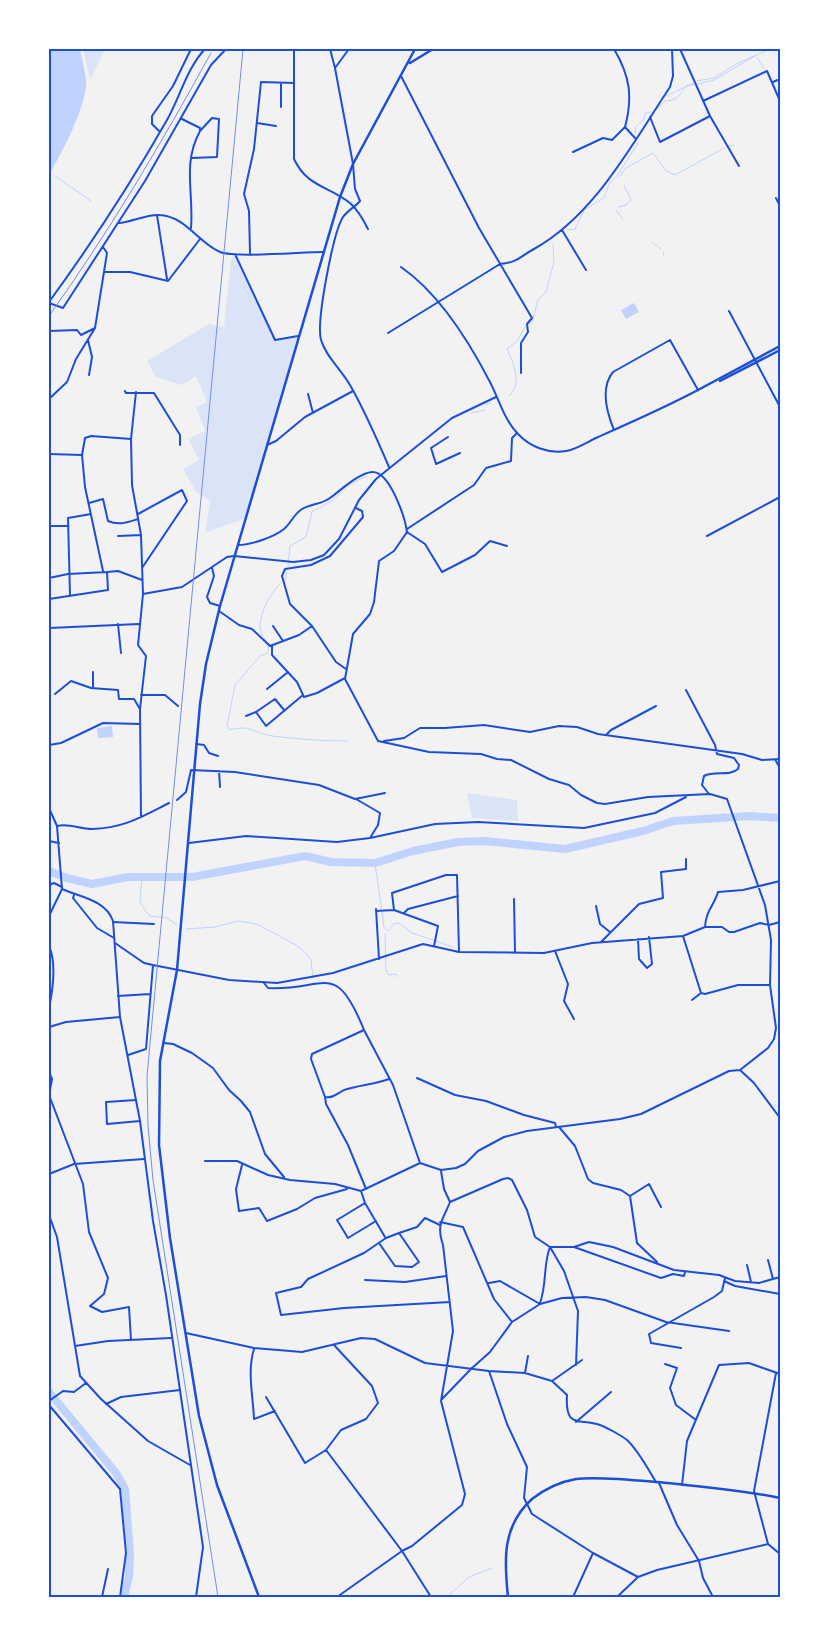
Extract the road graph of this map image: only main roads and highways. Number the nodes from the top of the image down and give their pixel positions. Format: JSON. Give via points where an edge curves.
{"nodes":[{"id":1,"x":415,"y":49,"type":"edge"},
{"id":2,"x":433,"y":49,"type":"edge"},
{"id":3,"x":408,"y":63,"type":"junction"},
{"id":4,"x":780,"y":348,"type":"edge"},
{"id":5,"x":698,"y":390,"type":"road end"},
{"id":6,"x":780,"y":1498,"type":"edge"},
{"id":7,"x":259,"y":1597,"type":"edge"},
{"id":8,"x":508,"y":1597,"type":"edge"}],
"edges":[{"from":1,"to":3,"type":"main road"},
{"from":2,"to":3,"type":"main road"},
{"from":3,"to":7,"type":"main road","via":[[353,164],[340,197],[220,606],[206,664],[196,744],[178,970],[163,1043],[158,1096],[159,1145],[170,1238],[199,1416],[211,1467]]},
{"from":4,"to":5,"type":"main road"},
{"from":6,"to":8,"type":"main road","via":[[754,1491],[657,1482],[578,1479],[557,1483],[544,1489],[527,1504],[508,1534],[504,1566]]}]}
